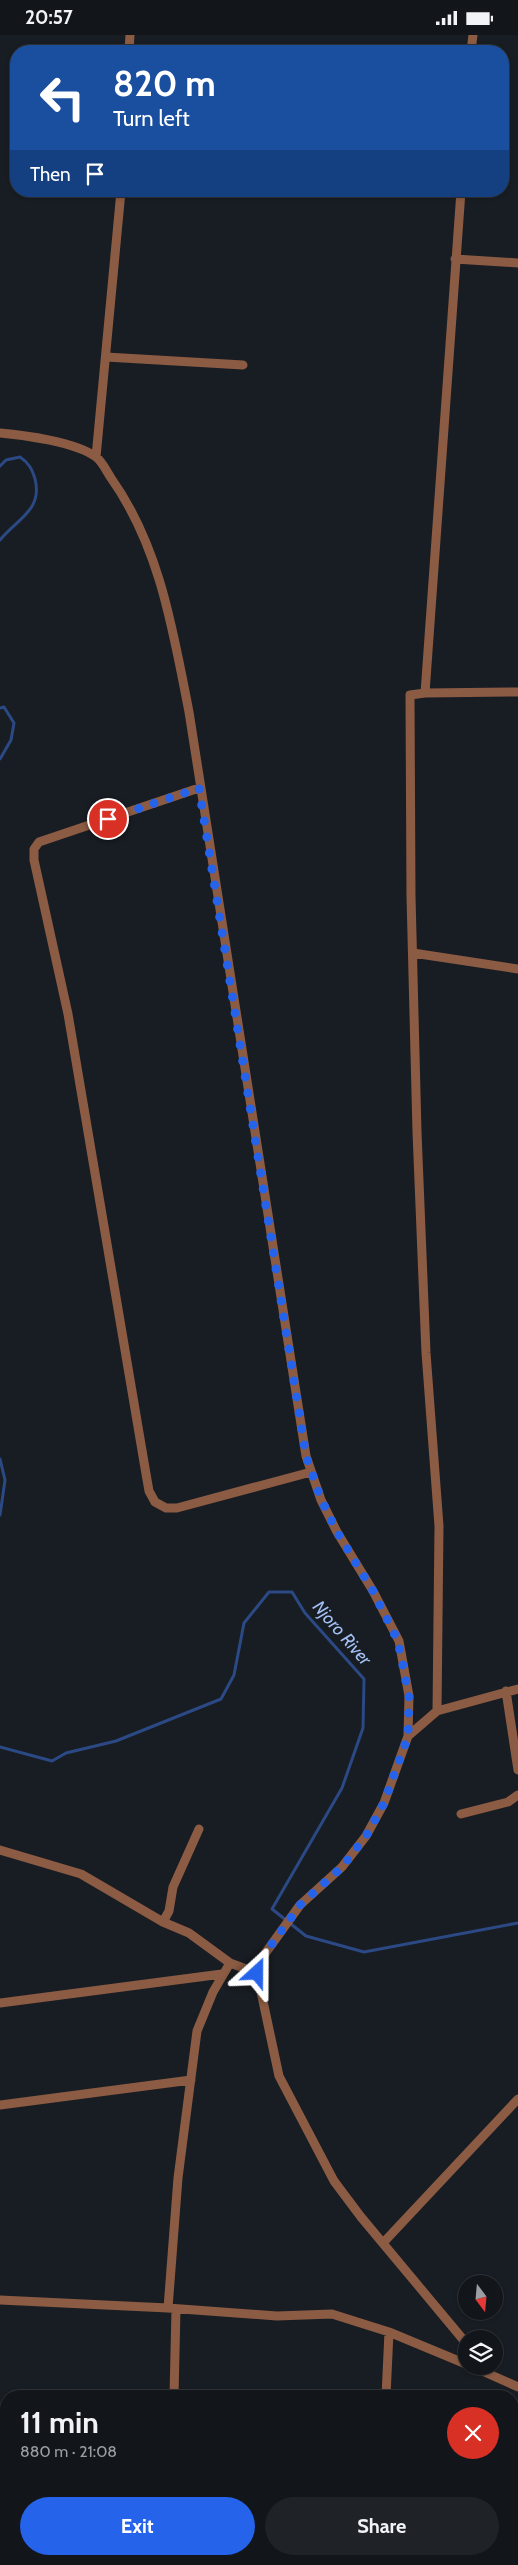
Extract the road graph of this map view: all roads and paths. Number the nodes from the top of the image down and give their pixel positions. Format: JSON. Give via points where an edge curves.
{"nodes":[{"id":1,"x":120,"y":197,"type":"edge"},
{"id":2,"x":461,"y":197,"type":"edge"},
{"id":3,"x":456,"y":259,"type":"junction"},
{"id":4,"x":518,"y":263,"type":"edge"},
{"id":5,"x":106,"y":357,"type":"junction"},
{"id":6,"x":243,"y":365,"type":"dead end"},
{"id":7,"x":0,"y":433,"type":"edge"},
{"id":8,"x":96,"y":457,"type":"junction"},
{"id":9,"x":518,"y":692,"type":"edge"},
{"id":10,"x":425,"y":693,"type":"junction"},
{"id":11,"x":199,"y":788,"type":"junction"},
{"id":12,"x":413,"y":953,"type":"junction"},
{"id":13,"x":518,"y":969,"type":"edge"},
{"id":14,"x":311,"y":1472,"type":"junction"},
{"id":15,"x":518,"y":1689,"type":"edge"},
{"id":16,"x":506,"y":1691,"type":"junction"},
{"id":17,"x":437,"y":1711,"type":"junction"},
{"id":18,"x":408,"y":1736,"type":"junction"},
{"id":19,"x":518,"y":1770,"type":"edge"},
{"id":20,"x":518,"y":1795,"type":"edge"},
{"id":21,"x":461,"y":1814,"type":"dead end"},
{"id":22,"x":199,"y":1829,"type":"dead end"},
{"id":23,"x":0,"y":1850,"type":"edge"},
{"id":24,"x":163,"y":1922,"type":"junction"},
{"id":25,"x":230,"y":1963,"type":"junction"},
{"id":26,"x":257,"y":1973,"type":"junction"},
{"id":27,"x":222,"y":1974,"type":"junction"},
{"id":28,"x":0,"y":2003,"type":"edge"},
{"id":29,"x":191,"y":2080,"type":"junction"},
{"id":30,"x":518,"y":2099,"type":"edge"},
{"id":31,"x":0,"y":2105,"type":"edge"},
{"id":32,"x":383,"y":2243,"type":"junction"},
{"id":33,"x":0,"y":2300,"type":"edge"},
{"id":34,"x":172,"y":2309,"type":"junction"},
{"id":35,"x":389,"y":2331,"type":"junction"},
{"id":36,"x":458,"y":2333,"type":"edge"},
{"id":37,"x":458,"y":2361,"type":"edge"},
{"id":38,"x":494,"y":2376,"type":"edge"},
{"id":39,"x":518,"y":2387,"type":"edge"},
{"id":40,"x":174,"y":2390,"type":"edge"},
{"id":41,"x":386,"y":2390,"type":"edge"}],
"edges":[{"from":1,"to":5,"type":"street"},
{"from":2,"to":3,"type":"street"},
{"from":3,"to":4,"type":"street"},
{"from":3,"to":10,"type":"street"},
{"from":5,"to":6,"type":"street"},
{"from":5,"to":8,"type":"street"},
{"from":7,"to":8,"type":"street","via":[[66,444]]},
{"from":8,"to":11,"type":"street","via":[[123,495],[143,535],[161,583],[189,712]]},
{"from":9,"to":10,"type":"street"},
{"from":10,"to":12,"type":"street","via":[[410,695]]},
{"from":11,"to":14,"type":"street"},
{"from":11,"to":14,"type":"street","via":[[39,842],[34,849],[34,860],[68,1014],[149,1491],[154,1503],[177,1508]]},
{"from":12,"to":13,"type":"street"},
{"from":12,"to":17,"type":"street","via":[[426,1353],[439,1526]]},
{"from":14,"to":18,"type":"street","via":[[337,1532],[373,1591],[398,1641],[409,1696]]},
{"from":15,"to":16,"type":"street"},
{"from":16,"to":17,"type":"street"},
{"from":16,"to":19,"type":"street"},
{"from":17,"to":18,"type":"street"},
{"from":18,"to":26,"type":"street","via":[[384,1803],[366,1836],[342,1867],[300,1905],[259,1962]]},
{"from":20,"to":21,"type":"street","via":[[508,1802]]},
{"from":22,"to":24,"type":"street","via":[[173,1887],[169,1911]]},
{"from":23,"to":24,"type":"street","via":[[81,1874]]},
{"from":24,"to":25,"type":"street","via":[[189,1933]]},
{"from":25,"to":26,"type":"street"},
{"from":25,"to":27,"type":"street"},
{"from":26,"to":32,"type":"street","via":[[280,2076],[334,2181]]},
{"from":27,"to":28,"type":"street"},
{"from":27,"to":29,"type":"street","via":[[197,2031]]},
{"from":29,"to":31,"type":"street"},
{"from":29,"to":34,"type":"street","via":[[178,2178]]},
{"from":30,"to":32,"type":"street"},
{"from":32,"to":36,"type":"street"},
{"from":33,"to":34,"type":"street"},
{"from":34,"to":35,"type":"street","via":[[276,2316],[332,2314]]},
{"from":34,"to":40,"type":"street"},
{"from":35,"to":37,"type":"street"},
{"from":35,"to":41,"type":"street"},
{"from":38,"to":39,"type":"street"}]}
